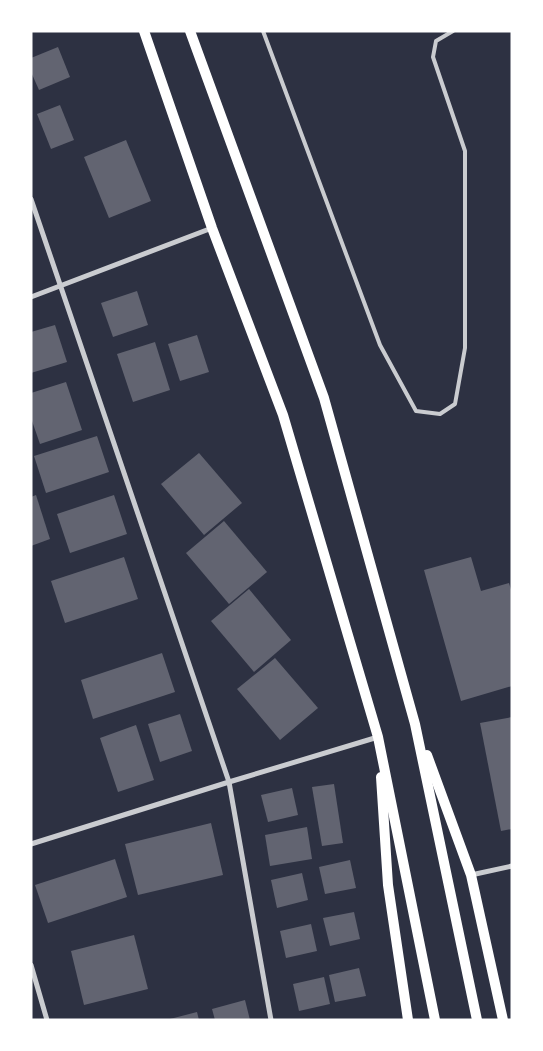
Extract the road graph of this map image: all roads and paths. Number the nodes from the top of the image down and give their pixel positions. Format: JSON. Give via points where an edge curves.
{"nodes":[{"id":1,"x":144,"y":31,"type":"edge"},
{"id":2,"x":190,"y":31,"type":"edge"},
{"id":3,"x":263,"y":31,"type":"edge"},
{"id":4,"x":453,"y":31,"type":"edge"},
{"id":5,"x":31,"y":199,"type":"edge"},
{"id":6,"x":212,"y":228,"type":"junction"},
{"id":7,"x":60,"y":286,"type":"junction"},
{"id":8,"x":31,"y":297,"type":"edge"},
{"id":9,"x":415,"y":724,"type":"junction"},
{"id":10,"x":378,"y":737,"type":"junction"},
{"id":11,"x":229,"y":782,"type":"junction"},
{"id":12,"x":31,"y":844,"type":"edge"},
{"id":13,"x":512,"y":866,"type":"edge"},
{"id":14,"x":471,"y":875,"type":"junction"},
{"id":15,"x":31,"y":965,"type":"edge"},
{"id":16,"x":47,"y":1020,"type":"edge"},
{"id":17,"x":271,"y":1020,"type":"edge"},
{"id":18,"x":408,"y":1020,"type":"edge"},
{"id":19,"x":435,"y":1020,"type":"edge"},
{"id":20,"x":477,"y":1020,"type":"edge"},
{"id":21,"x":503,"y":1020,"type":"edge"}],
"edges":[{"from":1,"to":6,"type":"main road"},
{"from":2,"to":9,"type":"main road","via":[[324,398]]},
{"from":3,"to":4,"type":"lane","via":[[380,345],[416,411],[440,414],[455,404],[465,348],[465,151],[433,57],[436,41]]},
{"from":5,"to":7,"type":"street"},
{"from":6,"to":7,"type":"street"},
{"from":6,"to":10,"type":"main road","via":[[283,415]]},
{"from":7,"to":8,"type":"street"},
{"from":7,"to":11,"type":"street"},
{"from":9,"to":14,"type":"main road"},
{"from":9,"to":20,"type":"main road"},
{"from":10,"to":11,"type":"street"},
{"from":10,"to":18,"type":"main road","via":[[388,885]]},
{"from":10,"to":19,"type":"main road"},
{"from":11,"to":12,"type":"street"},
{"from":11,"to":17,"type":"street"},
{"from":13,"to":14,"type":"street"},
{"from":14,"to":21,"type":"main road"},
{"from":15,"to":16,"type":"street"}]}
